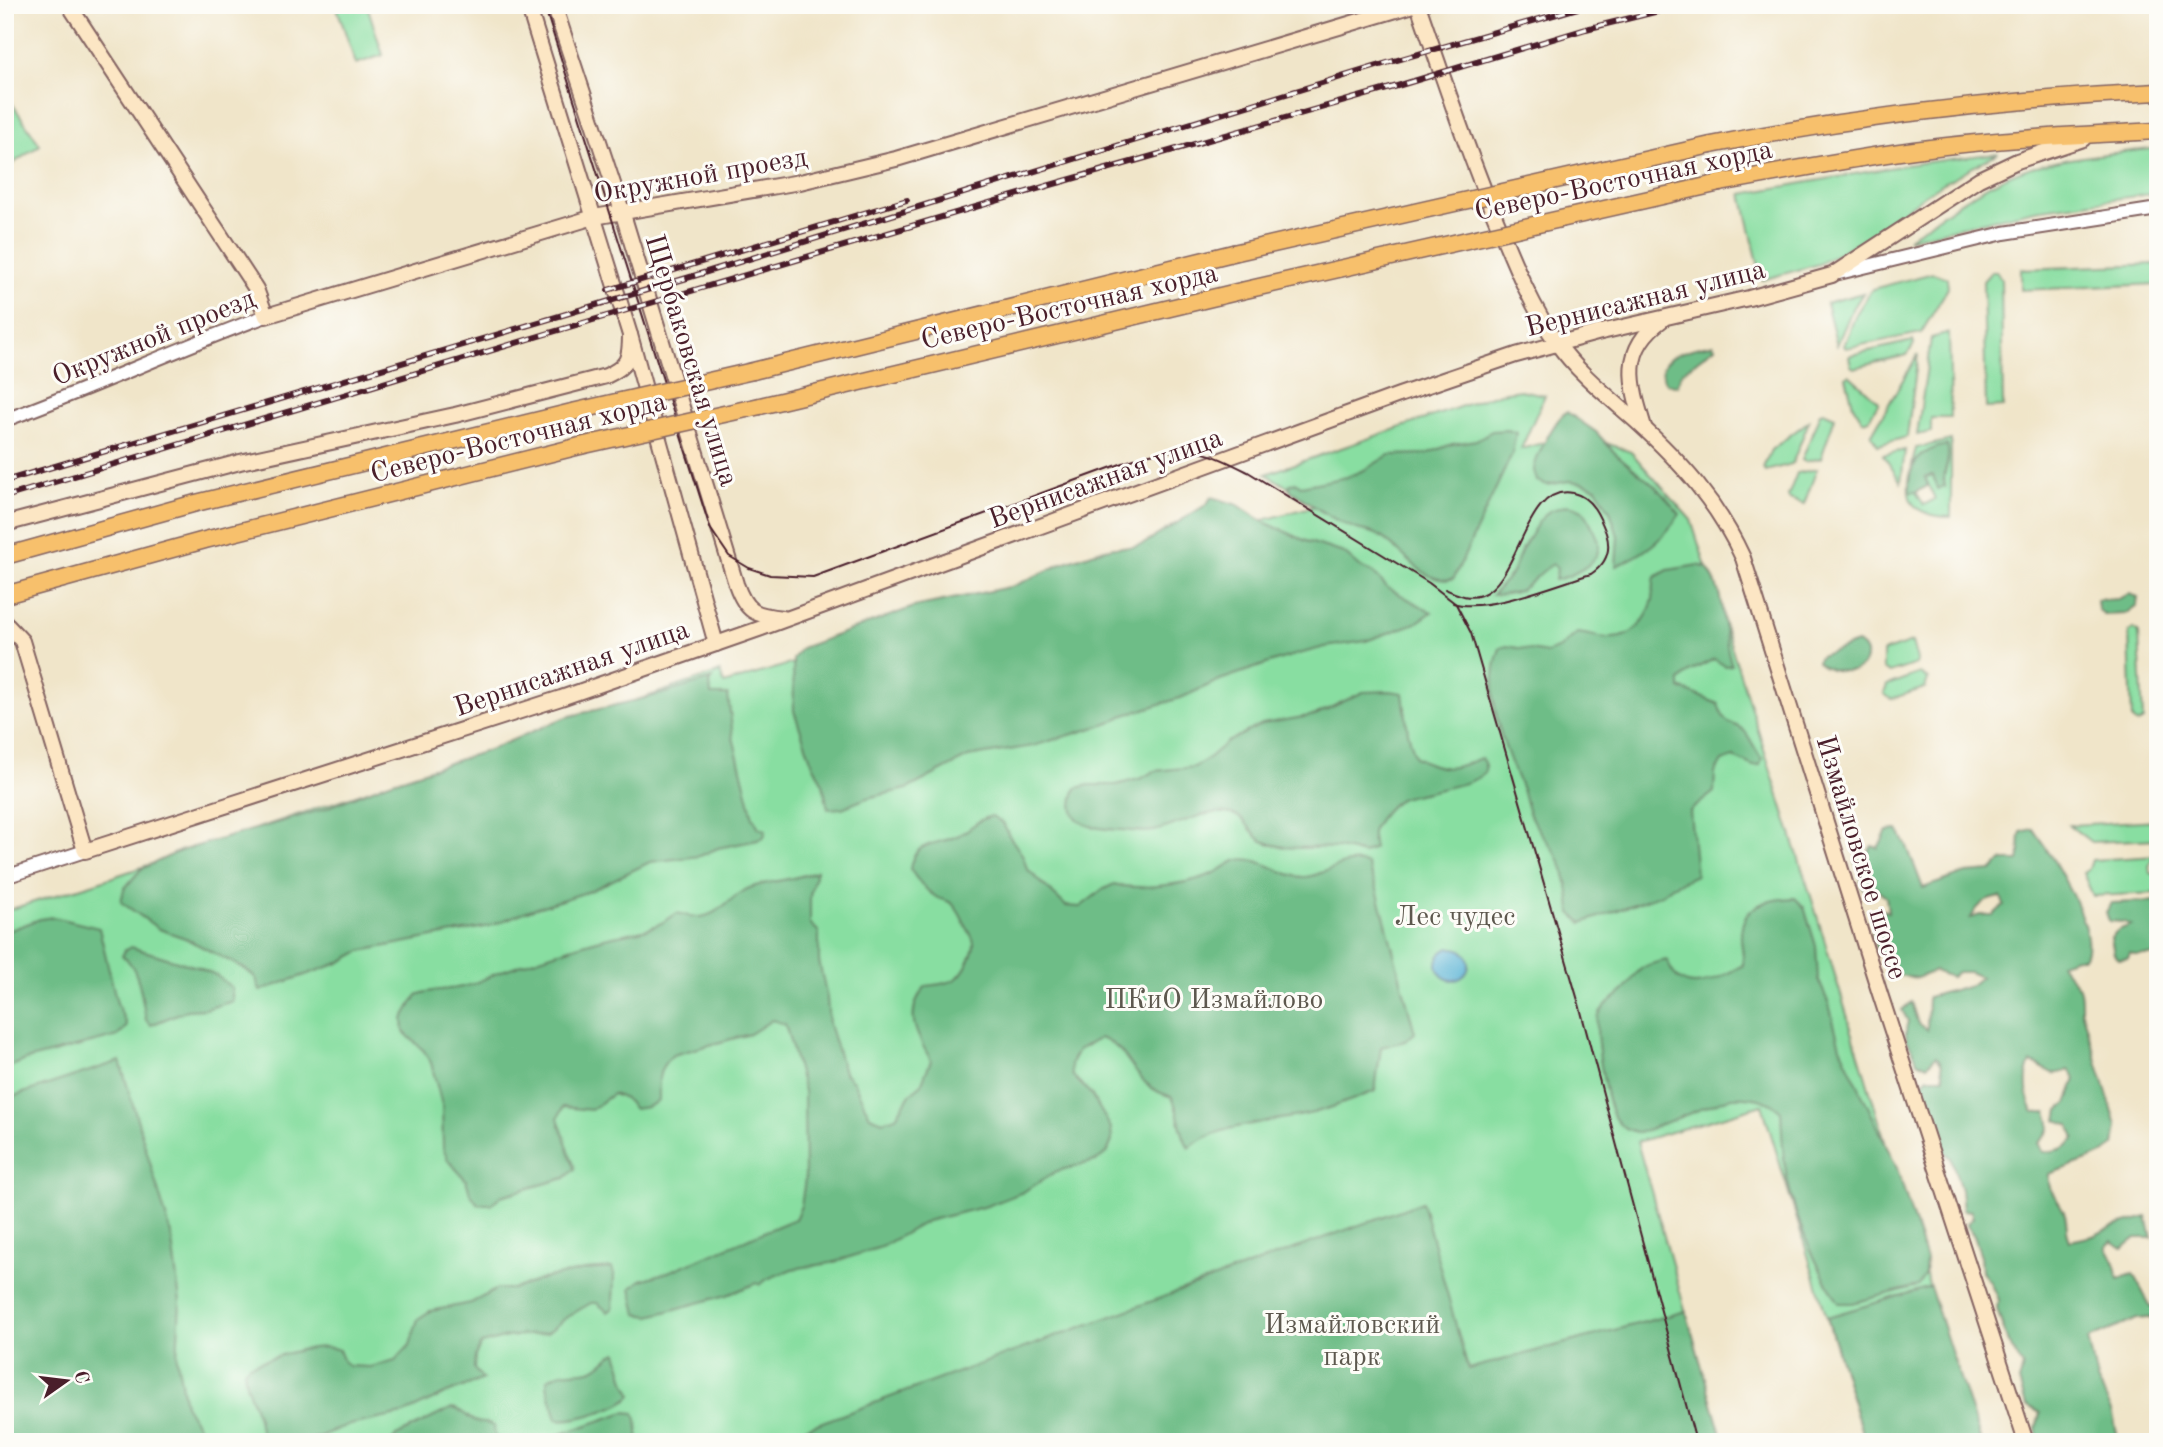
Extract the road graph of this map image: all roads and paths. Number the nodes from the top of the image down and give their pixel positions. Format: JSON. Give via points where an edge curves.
{"nodes":[{"id":1,"x":69,"y":5,"type":"edge"},
{"id":2,"x":528,"y":5,"type":"edge"},
{"id":3,"x":554,"y":5,"type":"edge"},
{"id":4,"x":1415,"y":5,"type":"edge"},
{"id":5,"x":2158,"y":92,"type":"edge"},
{"id":6,"x":2158,"y":131,"type":"edge"},
{"id":7,"x":2105,"y":134,"type":"junction"},
{"id":8,"x":2158,"y":209,"type":"edge"},
{"id":9,"x":622,"y":211,"type":"junction"},
{"id":10,"x":594,"y":217,"type":"junction"},
{"id":11,"x":1832,"y":275,"type":"junction"},
{"id":12,"x":266,"y":316,"type":"junction"},
{"id":13,"x":1665,"y":317,"type":"junction"},
{"id":14,"x":630,"y":335,"type":"junction"},
{"id":15,"x":1557,"y":343,"type":"junction"},
{"id":16,"x":5,"y":420,"type":"edge"},
{"id":17,"x":1644,"y":428,"type":"junction"},
{"id":18,"x":5,"y":524,"type":"edge"},
{"id":19,"x":5,"y":556,"type":"edge"},
{"id":20,"x":5,"y":595,"type":"edge"},
{"id":21,"x":788,"y":618,"type":"junction"},
{"id":22,"x":5,"y":623,"type":"edge"},
{"id":23,"x":716,"y":644,"type":"junction"},
{"id":24,"x":85,"y":851,"type":"junction"},
{"id":25,"x":5,"y":877,"type":"edge"},
{"id":26,"x":2026,"y":1442,"type":"edge"}],
"edges":[{"from":1,"to":12,"type":"main road","via":[[256,289]]},
{"from":2,"to":10,"type":"main road","name":"Щербаковская улица"},
{"from":3,"to":9,"type":"main road","name":"Щербаковская улица"},
{"from":4,"to":9,"type":"main road","name":"Окружной проезд","via":[[870,166]]},
{"from":4,"to":15,"type":"main road","name":"Измайловское шоссе","via":[[1483,191],[1512,260]]},
{"from":5,"to":19,"type":"main road","name":"Северо-Восточная хорда","bridge":true,"via":[[1908,113],[1711,145],[1233,253],[572,412],[196,503]]},
{"from":6,"to":7,"type":"main road","name":"Северо-Восточная хорда"},
{"from":7,"to":11,"type":"main road","via":[[2050,148],[1979,179]]},
{"from":7,"to":20,"type":"main road","name":"Северо-Восточная хорда","bridge":true,"via":[[1916,150],[1720,183],[580,446]]},
{"from":8,"to":11,"type":"street","name":"Вернисажная улица","via":[[2004,233]]},
{"from":9,"to":10,"type":"main road","name":"Окружной проезд"},
{"from":9,"to":21,"type":"main road","name":"Щербаковская улица","via":[[741,597],[754,613]]},
{"from":10,"to":12,"type":"main road","name":"Окружной проезд"},
{"from":10,"to":14,"type":"main road","name":"Щербаковская улица"},
{"from":11,"to":13,"type":"main road","name":"Вернисажная улица"},
{"from":12,"to":16,"type":"street","name":"Окружной проезд"},
{"from":13,"to":15,"type":"main road","name":"Вернисажная улица"},
{"from":13,"to":17,"type":"main road","via":[[1641,340],[1632,365],[1633,389]]},
{"from":14,"to":18,"type":"main road","via":[[627,362],[606,376],[240,462]]},
{"from":14,"to":23,"type":"main road","name":"Щербаковская улица"},
{"from":15,"to":17,"type":"main road","name":"Измайловское шоссе"},
{"from":15,"to":21,"type":"main road","name":"Вернисажная улица","via":[[1399,395]]},
{"from":17,"to":26,"type":"main road","name":"Измайловское шоссе","via":[[1706,494],[1743,558]]},
{"from":21,"to":23,"type":"main road","name":"Вернисажная улица"},
{"from":22,"to":24,"type":"main road","via":[[22,641]]},
{"from":23,"to":24,"type":"main road","name":"Вернисажная улица","via":[[533,708]]},
{"from":24,"to":25,"type":"street"}]}
